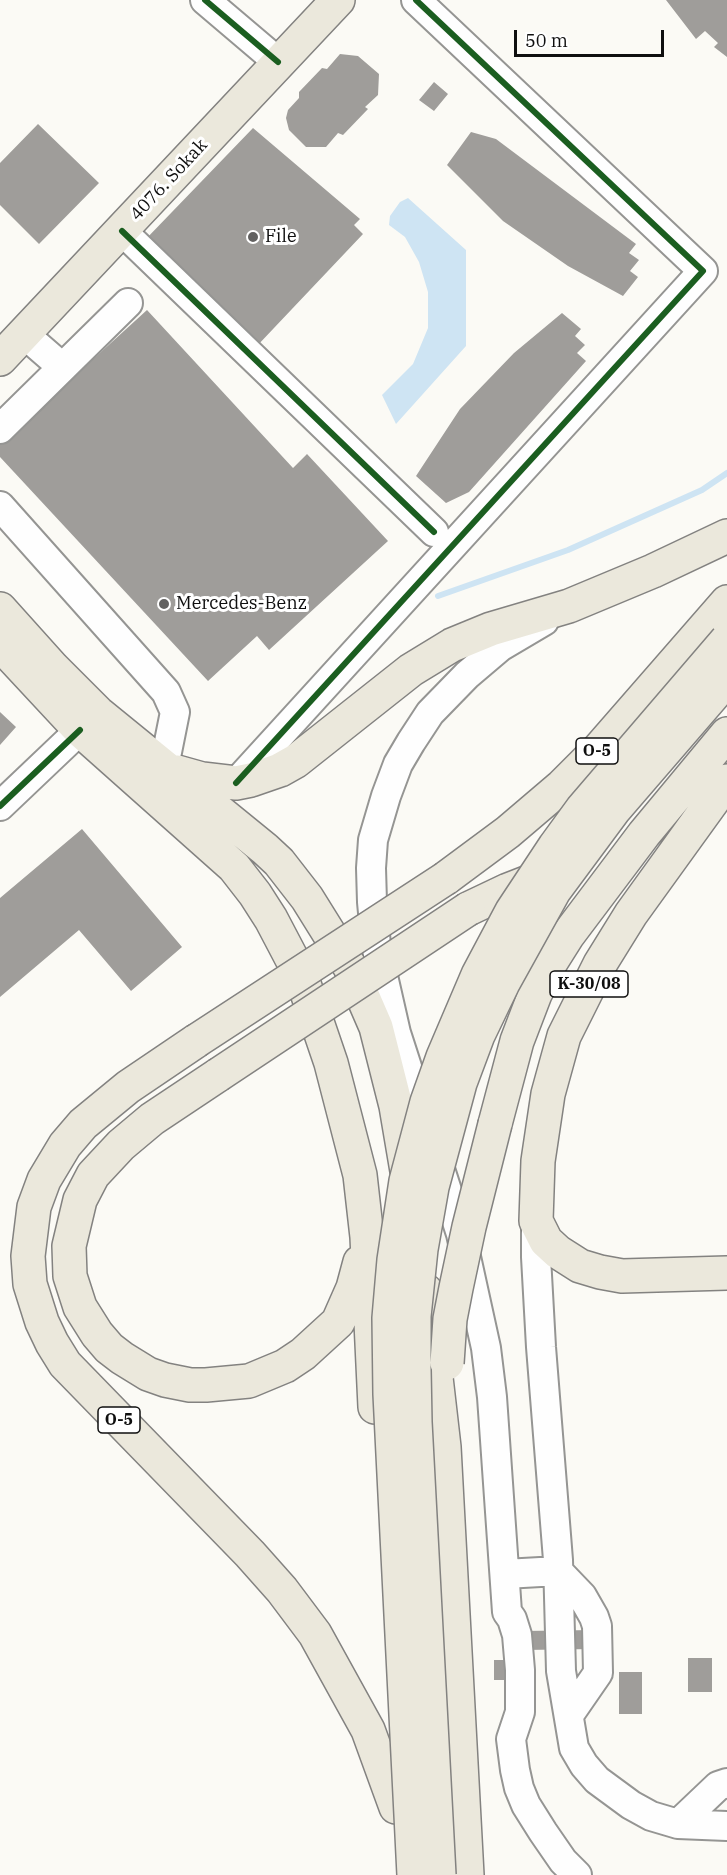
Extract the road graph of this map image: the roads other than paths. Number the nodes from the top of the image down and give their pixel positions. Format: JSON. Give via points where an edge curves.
{"nodes":[{"id":1,"x":205,"y":0,"type":"edge"},
{"id":2,"x":338,"y":0,"type":"edge"},
{"id":3,"x":416,"y":0,"type":"edge"},
{"id":4,"x":278,"y":62,"type":"junction"},
{"id":5,"x":122,"y":231,"type":"junction"},
{"id":6,"x":128,"y":303,"type":"dead end"},
{"id":7,"x":24,"y":334,"type":"junction"},
{"id":8,"x":0,"y":359,"type":"edge"},
{"id":9,"x":62,"y":368,"type":"junction"},
{"id":10,"x":0,"y":429,"type":"edge"},
{"id":11,"x":0,"y":506,"type":"edge"},
{"id":12,"x":434,"y":532,"type":"dead end"},
{"id":13,"x":727,"y":536,"type":"edge"},
{"id":14,"x":727,"y":602,"type":"edge"},
{"id":15,"x":569,"y":606,"type":"junction"},
{"id":16,"x":0,"y":609,"type":"edge"},
{"id":17,"x":727,"y":640,"type":"edge"},
{"id":18,"x":0,"y":644,"type":"edge"},
{"id":19,"x":727,"y":679,"type":"edge"},
{"id":20,"x":89,"y":721,"type":"junction"},
{"id":21,"x":727,"y":734,"type":"edge"},
{"id":22,"x":164,"y":767,"type":"junction"},
{"id":23,"x":727,"y":781,"type":"edge"},
{"id":24,"x":236,"y":783,"type":"junction"},
{"id":25,"x":0,"y":806,"type":"edge"},
{"id":26,"x":659,"y":816,"type":"junction"},
{"id":27,"x":536,"y":1221,"type":"junction"},
{"id":28,"x":367,"y":1237,"type":"junction"},
{"id":29,"x":727,"y":1274,"type":"edge"},
{"id":30,"x":444,"y":1447,"type":"junction"},
{"id":31,"x":558,"y":1571,"type":"junction"},
{"id":32,"x":505,"y":1574,"type":"junction"},
{"id":33,"x":727,"y":1783,"type":"edge"},
{"id":34,"x":396,"y":1806,"type":"junction"},
{"id":35,"x":678,"y":1824,"type":"junction"},
{"id":36,"x":727,"y":1826,"type":"edge"},
{"id":37,"x":400,"y":1875,"type":"edge"},
{"id":38,"x":414,"y":1875,"type":"edge"},
{"id":39,"x":439,"y":1875,"type":"edge"},
{"id":40,"x":467,"y":1875,"type":"edge"},
{"id":41,"x":577,"y":1875,"type":"edge"}],
"edges":[{"from":1,"to":4,"type":"street"},
{"from":2,"to":4,"type":"main road","name":"4076. Sokak"},
{"from":3,"to":24,"type":"street","via":[[703,271]]},
{"from":4,"to":5,"type":"main road","name":"4076. Sokak"},
{"from":5,"to":7,"type":"main road","name":"4076. Sokak"},
{"from":5,"to":12,"type":"street"},
{"from":6,"to":9,"type":"street"},
{"from":7,"to":8,"type":"main road","name":"4076. Sokak"},
{"from":7,"to":9,"type":"street"},
{"from":9,"to":10,"type":"street"},
{"from":11,"to":22,"type":"street","via":[[166,692],[175,712]]},
{"from":13,"to":15,"type":"main road"},
{"from":14,"to":34,"type":"main road","number":"O-5","bridge":true,"via":[[598,750],[508,832],[446,878],[128,1087],[83,1124],[44,1179],[34,1207],[28,1249],[30,1284],[51,1343],[65,1364],[250,1554],[315,1634],[368,1730]]},
{"from":15,"to":24,"type":"main road","via":[[491,629],[446,648],[411,670],[296,762]]},
{"from":15,"to":32,"type":"street","via":[[500,647],[429,713],[398,764],[386,796],[371,868],[376,945],[387,996],[461,1234],[486,1348]]},
{"from":16,"to":20,"type":"main road","via":[[53,668]]},
{"from":17,"to":38,"type":"main road","bridge":true,"via":[[575,818],[513,911],[478,975],[443,1057],[406,1181],[391,1295],[390,1394]]},
{"from":18,"to":20,"type":"main road"},
{"from":19,"to":39,"type":"main road","bridge":true,"via":[[614,810],[543,910],[478,1035],[453,1105],[432,1187],[415,1305],[414,1369]]},
{"from":20,"to":22,"type":"main road"},
{"from":20,"to":25,"type":"street"},
{"from":20,"to":28,"type":"main road","via":[[224,856],[271,919],[302,978],[328,1052],[360,1174]]},
{"from":21,"to":26,"type":"main road"},
{"from":22,"to":24,"type":"main road","via":[[202,779]]},
{"from":22,"to":30,"type":"main road","via":[[241,828],[294,880],[350,967],[367,1004],[383,1052],[404,1149]]},
{"from":23,"to":27,"type":"main road","number":"K-30/08","via":[[631,914],[568,1027],[548,1094],[538,1161]]},
{"from":26,"to":28,"type":"main road","bridge":true,"via":[[606,852],[468,909],[152,1119],[93,1174],[80,1200],[69,1246],[70,1276],[88,1322],[109,1348],[148,1374],[177,1383],[236,1383],[268,1374],[303,1354],[338,1322],[353,1288]]},
{"from":26,"to":30,"type":"main road","bridge":true,"via":[[551,962],[517,1041],[454,1296]]},
{"from":27,"to":29,"type":"main road","via":[[546,1241],[558,1252],[580,1266],[600,1272],[622,1276]]},
{"from":27,"to":31,"type":"street","number":"K-30/08","via":[[540,1336]]},
{"from":28,"to":34,"type":"main road"},
{"from":30,"to":40,"type":"main road"},
{"from":31,"to":32,"type":"street"},
{"from":31,"to":35,"type":"street","number":"K-30/08","via":[[561,1671],[574,1748],[591,1774],[631,1805]]},
{"from":32,"to":41,"type":"street","via":[[507,1612],[517,1635],[520,1670],[520,1712],[512,1739],[517,1779],[543,1833]]},
{"from":33,"to":35,"type":"street","via":[[718,1786]]},
{"from":34,"to":37,"type":"main road"},
{"from":35,"to":36,"type":"street","number":"K-30/08"}]}
